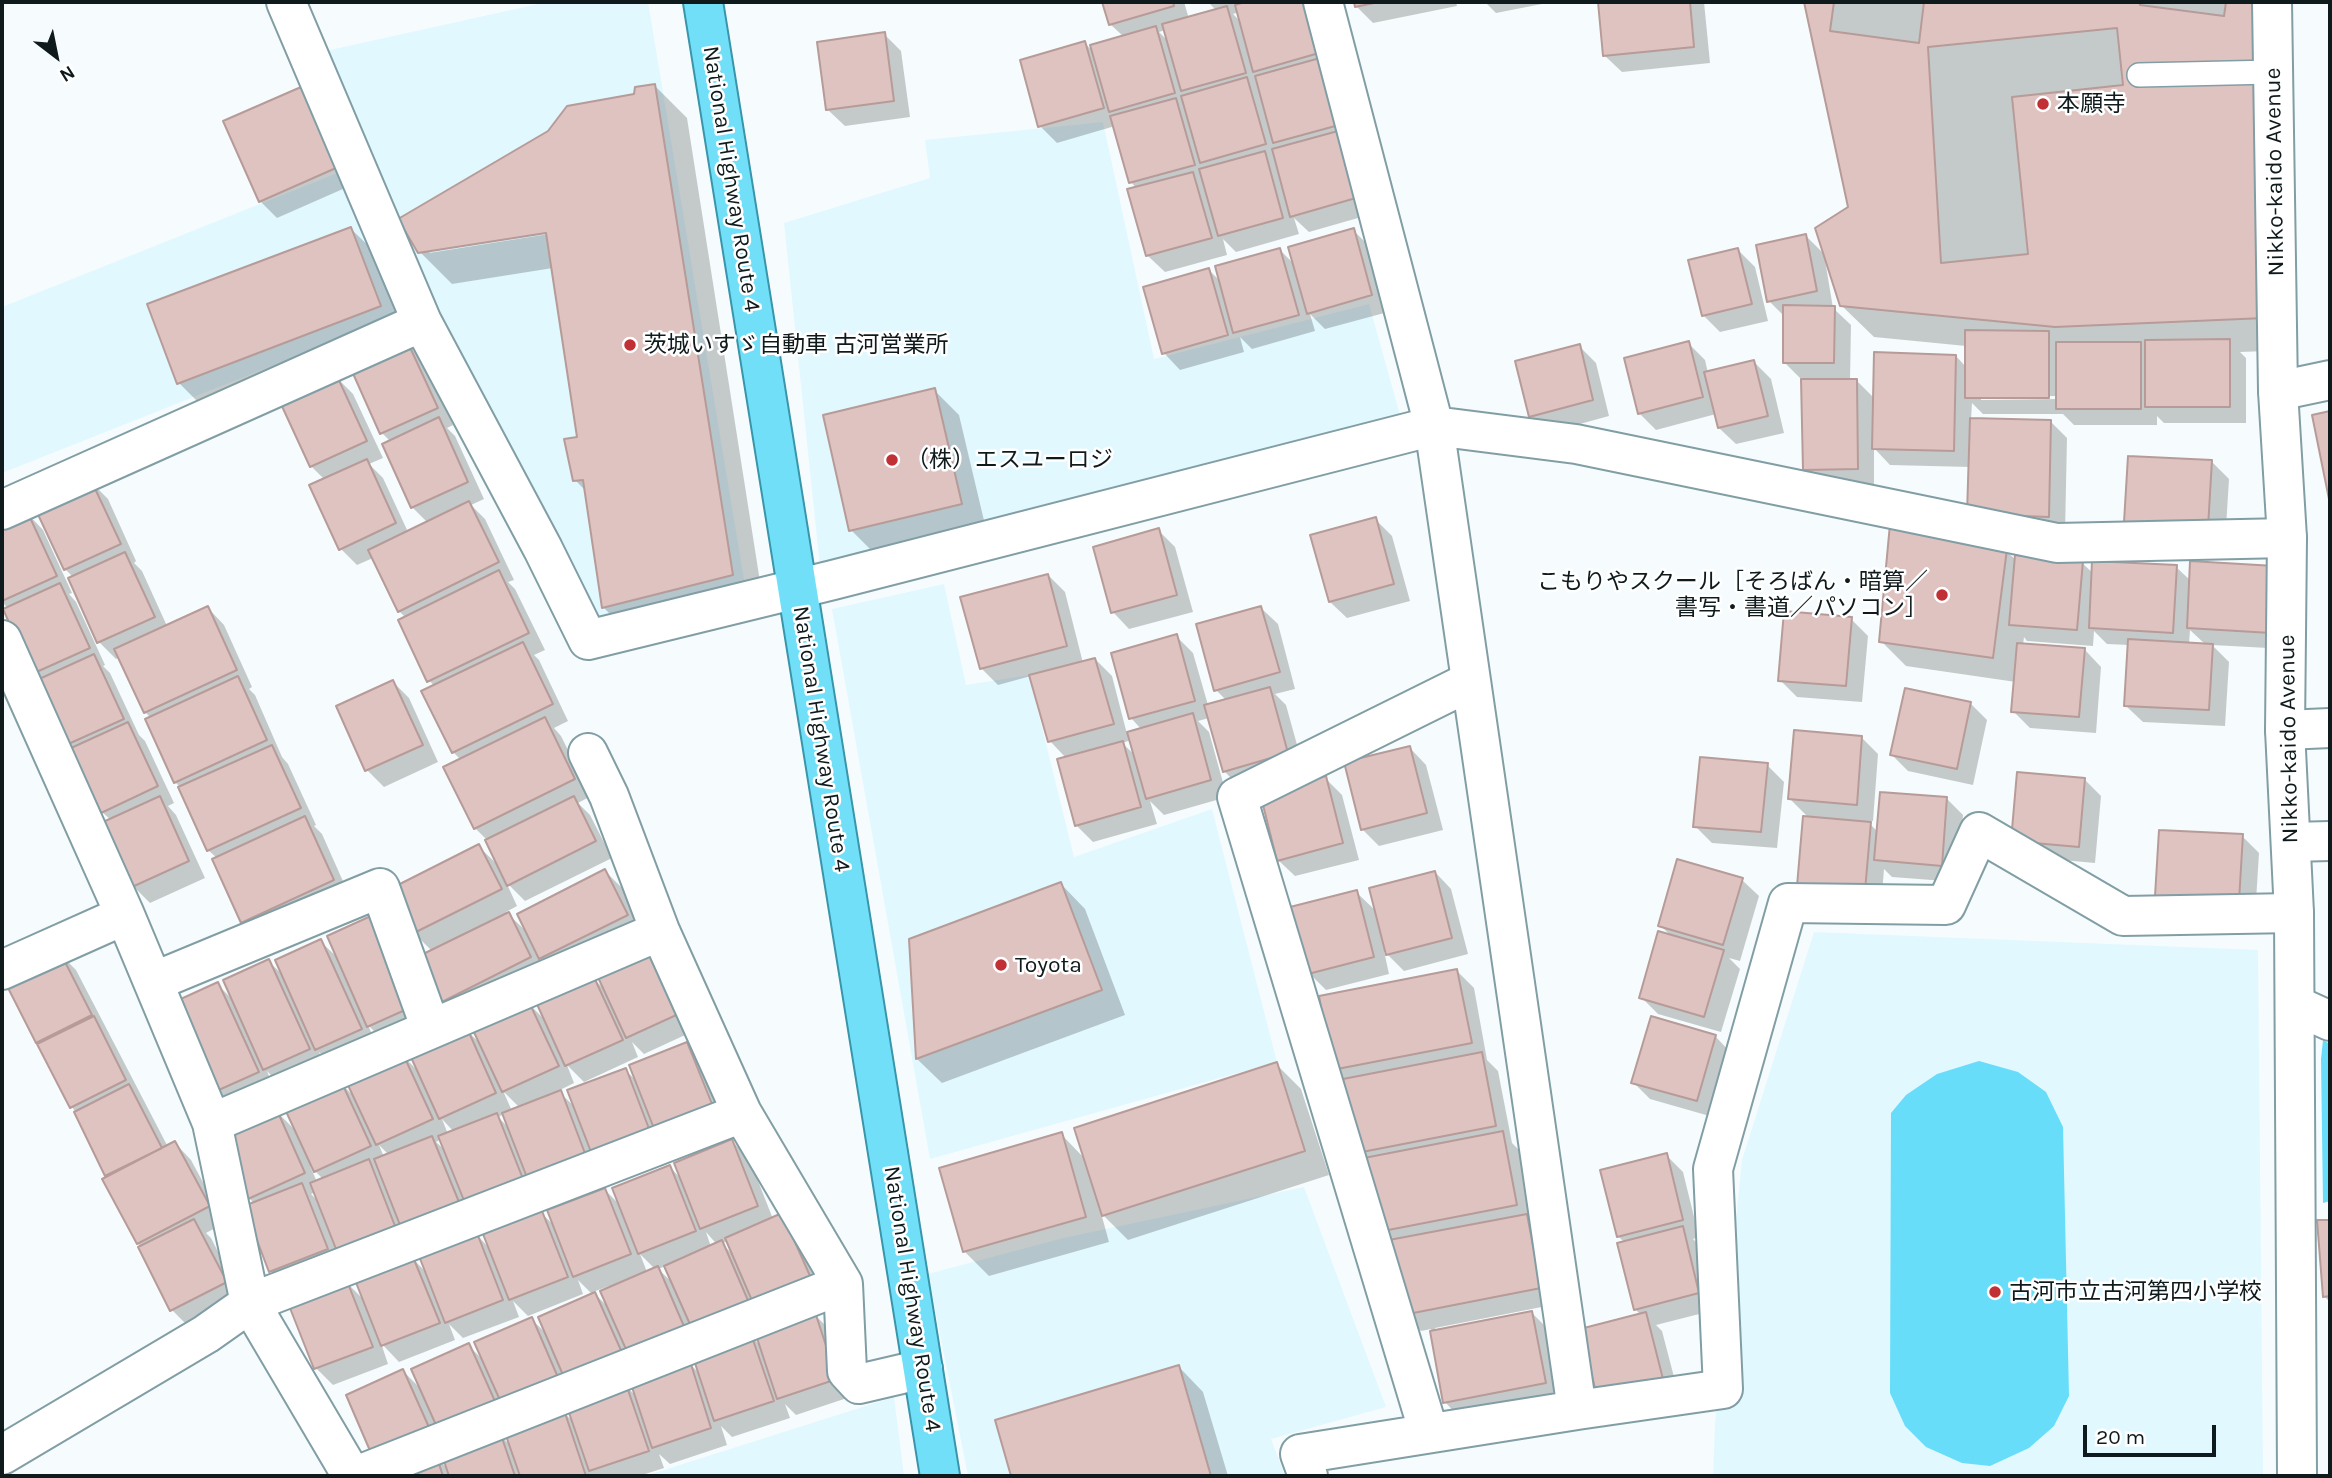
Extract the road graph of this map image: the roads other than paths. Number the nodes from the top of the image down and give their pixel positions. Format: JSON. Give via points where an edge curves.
{"nodes":[{"id":1,"x":286,"y":2,"type":"edge"},
{"id":2,"x":703,"y":2,"type":"edge"},
{"id":3,"x":1323,"y":2,"type":"edge"},
{"id":4,"x":2272,"y":2,"type":"edge"},
{"id":5,"x":2273,"y":72,"type":"junction"},
{"id":6,"x":2138,"y":75,"type":"dead end"},
{"id":7,"x":422,"y":322,"type":"junction"},
{"id":8,"x":2330,"y":380,"type":"edge"},
{"id":9,"x":2278,"y":391,"type":"junction"},
{"id":10,"x":1434,"y":426,"type":"junction"},
{"id":11,"x":2,"y":510,"type":"edge"},
{"id":12,"x":2287,"y":538,"type":"junction"},
{"id":13,"x":797,"y":588,"type":"junction"},
{"id":14,"x":2,"y":640,"type":"edge"},
{"id":15,"x":1471,"y":681,"type":"junction"},
{"id":16,"x":2330,"y":728,"type":"edge"},
{"id":17,"x":2285,"y":730,"type":"junction"},
{"id":18,"x":588,"y":753,"type":"dead end"},
{"id":19,"x":2330,"y":841,"type":"edge"},
{"id":20,"x":2291,"y":842,"type":"junction"},
{"id":21,"x":2294,"y":913,"type":"junction"},
{"id":22,"x":125,"y":915,"type":"junction"},
{"id":23,"x":660,"y":931,"type":"junction"},
{"id":24,"x":2,"y":970,"type":"edge"},
{"id":25,"x":153,"y":982,"type":"junction"},
{"id":26,"x":2295,"y":1004,"type":"junction"},
{"id":27,"x":2330,"y":1021,"type":"edge"},
{"id":28,"x":431,"y":1029,"type":"junction"},
{"id":29,"x":742,"y":1114,"type":"junction"},
{"id":30,"x":212,"y":1123,"type":"junction"},
{"id":31,"x":843,"y":1284,"type":"junction"},
{"id":32,"x":250,"y":1303,"type":"junction"},
{"id":33,"x":923,"y":1369,"type":"junction"},
{"id":34,"x":1577,"y":1410,"type":"junction"},
{"id":35,"x":1429,"y":1433,"type":"junction"},
{"id":36,"x":2,"y":1455,"type":"edge"},
{"id":37,"x":354,"y":1476,"type":"edge"},
{"id":38,"x":940,"y":1476,"type":"edge"},
{"id":39,"x":1308,"y":1476,"type":"edge"},
{"id":40,"x":2297,"y":1476,"type":"edge"}],
"edges":[{"from":1,"to":7,"type":"street"},
{"from":2,"to":13,"type":"highway","name":"National Highway Route 4"},
{"from":3,"to":10,"type":"street"},
{"from":4,"to":5,"type":"street","name":"Nikko-kaido Avenue"},
{"from":5,"to":6,"type":"lane"},
{"from":5,"to":9,"type":"street","name":"Nikko-kaido Avenue"},
{"from":7,"to":11,"type":"street"},
{"from":7,"to":13,"type":"street","via":[[588,640]]},
{"from":8,"to":9,"type":"street"},
{"from":9,"to":12,"type":"street","name":"Nikko-kaido Avenue"},
{"from":10,"to":12,"type":"street","via":[[1576,444],[2057,543]]},
{"from":10,"to":13,"type":"street"},
{"from":10,"to":15,"type":"street"},
{"from":12,"to":17,"type":"street","name":"Nikko-kaido Avenue"},
{"from":13,"to":33,"type":"highway","name":"National Highway Route 4"},
{"from":14,"to":22,"type":"street"},
{"from":15,"to":34,"type":"street"},
{"from":15,"to":35,"type":"street","via":[[1237,797]]},
{"from":16,"to":17,"type":"street"},
{"from":17,"to":20,"type":"street","name":"Nikko-kaido Avenue"},
{"from":18,"to":23,"type":"street"},
{"from":19,"to":20,"type":"street"},
{"from":20,"to":21,"type":"street","name":"Nikko-kaido Avenue"},
{"from":21,"to":26,"type":"street","name":"Nikko-kaido Avenue"},
{"from":21,"to":34,"type":"street","via":[[2123,916],[1979,832],[1946,905],[1788,903],[1713,1169],[1723,1389]]},
{"from":22,"to":24,"type":"street"},
{"from":22,"to":25,"type":"street"},
{"from":23,"to":28,"type":"street"},
{"from":23,"to":29,"type":"street"},
{"from":25,"to":28,"type":"street","via":[[380,888]]},
{"from":25,"to":30,"type":"street"},
{"from":26,"to":27,"type":"street"},
{"from":26,"to":40,"type":"street","name":"Nikko-kaido Avenue"},
{"from":28,"to":30,"type":"street"},
{"from":29,"to":31,"type":"street"},
{"from":29,"to":32,"type":"street"},
{"from":30,"to":32,"type":"street"},
{"from":31,"to":33,"type":"street","via":[[848,1371],[859,1384]]},
{"from":31,"to":37,"type":"street"},
{"from":32,"to":36,"type":"street"},
{"from":32,"to":37,"type":"street"},
{"from":33,"to":38,"type":"highway","name":"National Highway Route 4"},
{"from":34,"to":35,"type":"street"},
{"from":35,"to":39,"type":"street","via":[[1300,1454]]}]}
